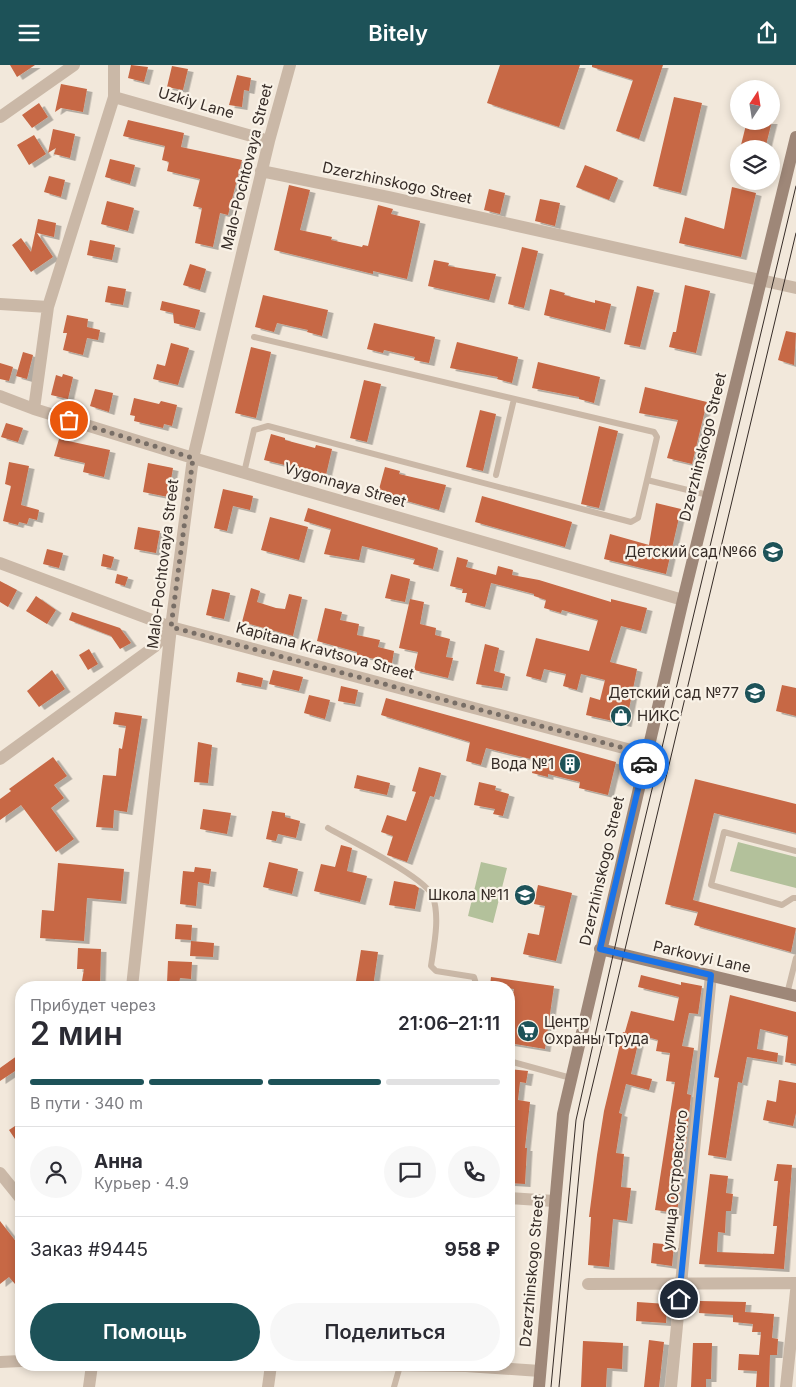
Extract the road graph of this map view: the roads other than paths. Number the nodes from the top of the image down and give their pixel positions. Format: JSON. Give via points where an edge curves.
{"nodes":[{"id":1,"x":74,"y":65,"type":"edge"},
{"id":2,"x":114,"y":65,"type":"edge"},
{"id":3,"x":290,"y":65,"type":"edge"},
{"id":4,"x":114,"y":97,"type":"junction"},
{"id":5,"x":0,"y":117,"type":"edge"},
{"id":6,"x":796,"y":137,"type":"edge"},
{"id":7,"x":269,"y":141,"type":"junction"},
{"id":8,"x":261,"y":171,"type":"junction"},
{"id":9,"x":760,"y":281,"type":"junction"},
{"id":10,"x":796,"y":289,"type":"edge"},
{"id":11,"x":0,"y":304,"type":"edge"},
{"id":12,"x":48,"y":307,"type":"junction"},
{"id":13,"x":254,"y":337,"type":"dead end"},
{"id":14,"x":0,"y":396,"type":"edge"},
{"id":15,"x":514,"y":399,"type":"junction"},
{"id":16,"x":34,"y":409,"type":"junction"},
{"id":17,"x":193,"y":458,"type":"junction"},
{"id":18,"x":244,"y":473,"type":"junction"},
{"id":19,"x":496,"y":475,"type":"dead end"},
{"id":20,"x":647,"y":480,"type":"junction"},
{"id":21,"x":708,"y":495,"type":"junction"},
{"id":22,"x":0,"y":563,"type":"edge"},
{"id":23,"x":683,"y":600,"type":"junction"},
{"id":24,"x":171,"y":627,"type":"junction"},
{"id":25,"x":646,"y":754,"type":"junction"},
{"id":26,"x":0,"y":759,"type":"edge"},
{"id":27,"x":328,"y":828,"type":"dead end"},
{"id":28,"x":796,"y":851,"type":"edge"},
{"id":29,"x":796,"y":898,"type":"edge"},
{"id":30,"x":600,"y":949,"type":"junction"},
{"id":31,"x":796,"y":958,"type":"edge"},
{"id":32,"x":711,"y":975,"type":"junction"},
{"id":33,"x":133,"y":981,"type":"edge"},
{"id":34,"x":475,"y":981,"type":"edge"},
{"id":35,"x":791,"y":995,"type":"edge"},
{"id":36,"x":515,"y":1063,"type":"edge"},
{"id":37,"x":571,"y":1078,"type":"junction"},
{"id":38,"x":0,"y":1173,"type":"edge"},
{"id":39,"x":15,"y":1192,"type":"edge"},
{"id":40,"x":515,"y":1198,"type":"edge"},
{"id":41,"x":554,"y":1201,"type":"junction"},
{"id":42,"x":796,"y":1283,"type":"edge"},
{"id":43,"x":588,"y":1284,"type":"dead end"},
{"id":44,"x":681,"y":1284,"type":"junction"},
{"id":45,"x":796,"y":1291,"type":"edge"},
{"id":46,"x":15,"y":1361,"type":"edge"},
{"id":47,"x":0,"y":1362,"type":"edge"},
{"id":48,"x":515,"y":1369,"type":"edge"},
{"id":49,"x":91,"y":1371,"type":"edge"},
{"id":50,"x":270,"y":1371,"type":"edge"},
{"id":51,"x":399,"y":1371,"type":"edge"},
{"id":52,"x":540,"y":1371,"type":"junction"},
{"id":53,"x":89,"y":1387,"type":"edge"},
{"id":54,"x":268,"y":1387,"type":"edge"},
{"id":55,"x":394,"y":1387,"type":"edge"},
{"id":56,"x":539,"y":1387,"type":"edge"},
{"id":57,"x":671,"y":1387,"type":"edge"},
{"id":58,"x":786,"y":1387,"type":"edge"}],
"edges":[{"from":1,"to":5,"type":"street"},
{"from":2,"to":4,"type":"street"},
{"from":3,"to":7,"type":"street","name":"Malo-Pochtovaya Street"},
{"from":4,"to":7,"type":"street","name":"Uzkiy Lane"},
{"from":4,"to":12,"type":"street"},
{"from":6,"to":9,"type":"main road","name":"Dzerzhinskogo Street"},
{"from":7,"to":8,"type":"street","name":"Malo-Pochtovaya Street"},
{"from":8,"to":9,"type":"street","name":"Dzerzhinskogo Street"},
{"from":8,"to":17,"type":"street","name":"Malo-Pochtovaya Street"},
{"from":9,"to":10,"type":"street"},
{"from":9,"to":21,"type":"main road","name":"Dzerzhinskogo Street"},
{"from":11,"to":12,"type":"street"},
{"from":12,"to":16,"type":"street"},
{"from":13,"to":15,"type":"lane"},
{"from":14,"to":16,"type":"street","name":"Vygonnaya Street"},
{"from":15,"to":19,"type":"lane"},
{"from":15,"to":20,"type":"lane","via":[[657,434]]},
{"from":16,"to":17,"type":"street","name":"Vygonnaya Street"},
{"from":17,"to":18,"type":"street","name":"Vygonnaya Street"},
{"from":17,"to":24,"type":"street","name":"Malo-Pochtovaya Street"},
{"from":18,"to":20,"type":"lane","via":[[254,430],[268,426],[631,522],[638,518]]},
{"from":18,"to":23,"type":"street","name":"Vygonnaya Street"},
{"from":20,"to":21,"type":"lane"},
{"from":21,"to":23,"type":"main road","name":"Dzerzhinskogo Street"},
{"from":22,"to":24,"type":"street","name":"Kapitana Kravtsova Street"},
{"from":23,"to":25,"type":"main road","name":"Dzerzhinskogo Street"},
{"from":24,"to":25,"type":"street","name":"Kapitana Kravtsova Street"},
{"from":24,"to":26,"type":"street","via":[[154,647]]},
{"from":24,"to":33,"type":"street","name":"Malo-Pochtovaya Street"},
{"from":25,"to":30,"type":"main road","name":"Dzerzhinskogo Street"},
{"from":27,"to":34,"type":"lane","via":[[420,881],[433,895],[435,907],[431,966],[436,971],[474,977]]},
{"from":28,"to":29,"type":"lane","via":[[724,833],[711,885],[782,905]]},
{"from":30,"to":32,"type":"main road","name":"Parkovyi Lane"},
{"from":30,"to":37,"type":"main road","name":"Dzerzhinskogo Street"},
{"from":31,"to":35,"type":"lane"},
{"from":32,"to":35,"type":"main road","name":"Parkovyi Lane"},
{"from":32,"to":44,"type":"street","name":"улица Островского"},
{"from":36,"to":37,"type":"lane"},
{"from":37,"to":41,"type":"main road","name":"Dzerzhinskogo Street","via":[[563,1114]]},
{"from":38,"to":39,"type":"street"},
{"from":40,"to":41,"type":"street"},
{"from":41,"to":52,"type":"main road","name":"Dzerzhinskogo Street"},
{"from":42,"to":44,"type":"street"},
{"from":43,"to":44,"type":"street"},
{"from":44,"to":57,"type":"street","name":"улица Островского"},
{"from":45,"to":58,"type":"street"},
{"from":46,"to":47,"type":"street"},
{"from":48,"to":52,"type":"street"},
{"from":49,"to":53,"type":"street"},
{"from":50,"to":54,"type":"street"},
{"from":51,"to":55,"type":"lane"},
{"from":52,"to":56,"type":"main road","name":"Dzerzhinskogo Street"}]}
